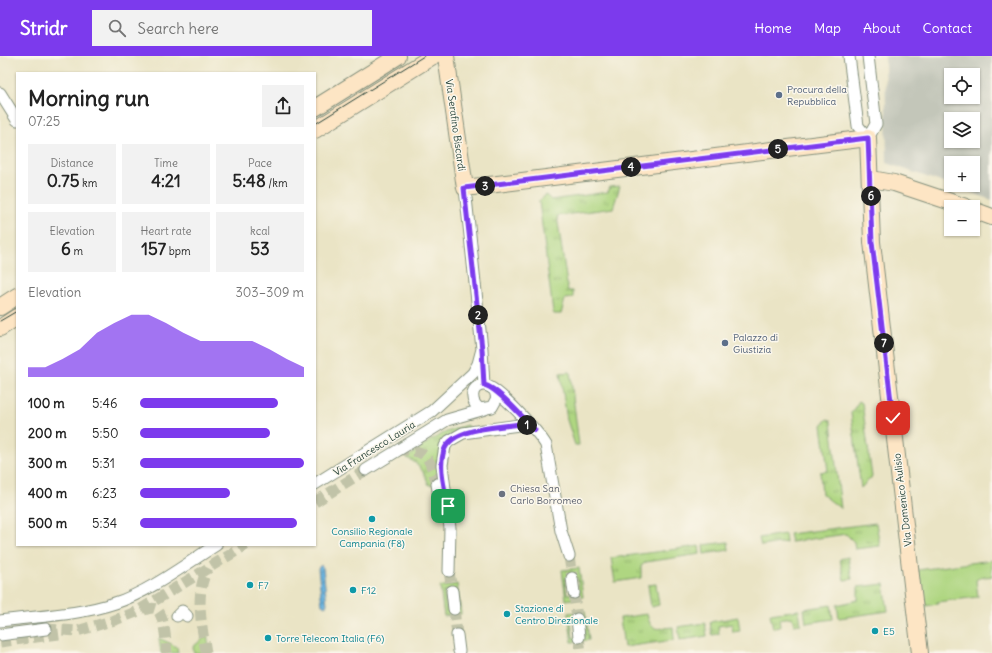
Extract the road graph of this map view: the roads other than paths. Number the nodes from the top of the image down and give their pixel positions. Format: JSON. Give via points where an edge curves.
{"nodes":[{"id":1,"x":398,"y":56,"type":"edge"},
{"id":2,"x":433,"y":56,"type":"edge"},
{"id":3,"x":446,"y":56,"type":"edge"},
{"id":4,"x":849,"y":56,"type":"edge"},
{"id":5,"x":868,"y":56,"type":"edge"},
{"id":6,"x":0,"y":93,"type":"edge"},
{"id":7,"x":316,"y":107,"type":"edge"},
{"id":8,"x":16,"y":118,"type":"edge"},
{"id":9,"x":316,"y":129,"type":"edge"},
{"id":10,"x":868,"y":138,"type":"junction"},
{"id":11,"x":871,"y":179,"type":"junction"},
{"id":12,"x":464,"y":188,"type":"junction"},
{"id":13,"x":945,"y":200,"type":"edge"},
{"id":14,"x":980,"y":213,"type":"edge"},
{"id":15,"x":992,"y":217,"type":"edge"},
{"id":16,"x":16,"y":297,"type":"edge"},
{"id":17,"x":0,"y":307,"type":"edge"},
{"id":18,"x":16,"y":318,"type":"edge"},
{"id":19,"x":0,"y":328,"type":"edge"},
{"id":20,"x":482,"y":349,"type":"junction"},
{"id":21,"x":481,"y":386,"type":"junction"},
{"id":22,"x":455,"y":390,"type":"junction"},
{"id":23,"x":495,"y":391,"type":"junction"},
{"id":24,"x":510,"y":404,"type":"junction"},
{"id":25,"x":487,"y":409,"type":"junction"},
{"id":26,"x":535,"y":430,"type":"junction"},
{"id":27,"x":366,"y":470,"type":"tunnel mouth"},
{"id":28,"x":316,"y":483,"type":"edge"},
{"id":29,"x":437,"y":484,"type":"tunnel mouth"},
{"id":30,"x":214,"y":546,"type":"edge"},
{"id":31,"x":569,"y":556,"type":"tunnel mouth"},
{"id":32,"x":572,"y":578,"type":"tunnel mouth"},
{"id":33,"x":452,"y":591,"type":"tunnel mouth"},
{"id":34,"x":574,"y":594,"type":"tunnel mouth"},
{"id":35,"x":454,"y":609,"type":"tunnel mouth"},
{"id":36,"x":577,"y":619,"type":"tunnel mouth"},
{"id":37,"x":0,"y":621,"type":"edge"},
{"id":38,"x":46,"y":629,"type":"tunnel mouth"},
{"id":39,"x":0,"y":635,"type":"edge"},
{"id":40,"x":457,"y":635,"type":"tunnel mouth"},
{"id":41,"x":579,"y":637,"type":"tunnel mouth"},
{"id":42,"x":459,"y":652,"type":"dead end"},
{"id":43,"x":920,"y":653,"type":"edge"}],
"edges":[{"from":1,"to":7,"type":"main road"},
{"from":2,"to":9,"type":"main road"},
{"from":3,"to":12,"type":"main road","name":"Via Serafino Biscardi"},
{"from":4,"to":10,"type":"street","via":[[858,126]]},
{"from":5,"to":10,"type":"street","via":[[876,124]]},
{"from":6,"to":8,"type":"street"},
{"from":10,"to":11,"type":"main road","name":"Via Domenico Aulisio"},
{"from":10,"to":12,"type":"main road"},
{"from":11,"to":13,"type":"main road","via":[[894,183]]},
{"from":11,"to":43,"type":"main road","name":"Via Domenico Aulisio","via":[[872,242]]},
{"from":12,"to":20,"type":"street","name":"Via Serafino Biscardi"},
{"from":14,"to":15,"type":"main road"},
{"from":16,"to":17,"type":"main road"},
{"from":18,"to":19,"type":"main road"},
{"from":20,"to":21,"type":"street","name":"Via Serafino Biscardi"},
{"from":20,"to":22,"type":"street","name":"Via Francesco Lauria","via":[[473,373]]},
{"from":21,"to":22,"type":"street"},
{"from":21,"to":23,"type":"street","via":[[488,386]]},
{"from":21,"to":25,"type":"street","via":[[473,393],[473,401],[477,407]]},
{"from":22,"to":28,"type":"street","name":"Via Francesco Lauria","via":[[432,411]]},
{"from":23,"to":24,"type":"street"},
{"from":23,"to":25,"type":"street","via":[[496,401]]},
{"from":24,"to":25,"type":"street","via":[[502,408]]},
{"from":24,"to":26,"type":"street"},
{"from":25,"to":27,"type":"street","via":[[447,420]]},
{"from":26,"to":29,"type":"street","via":[[519,424],[463,433],[449,441],[443,453],[442,465],[450,528],[449,571]]},
{"from":26,"to":31,"type":"street","via":[[544,440],[549,453],[561,531]]},
{"from":30,"to":37,"type":"street","via":[[148,588],[117,603],[88,610]]},
{"from":32,"to":34,"type":"street"},
{"from":33,"to":35,"type":"street"},
{"from":36,"to":41,"type":"street"},
{"from":38,"to":39,"type":"street"},
{"from":40,"to":42,"type":"street"}]}
